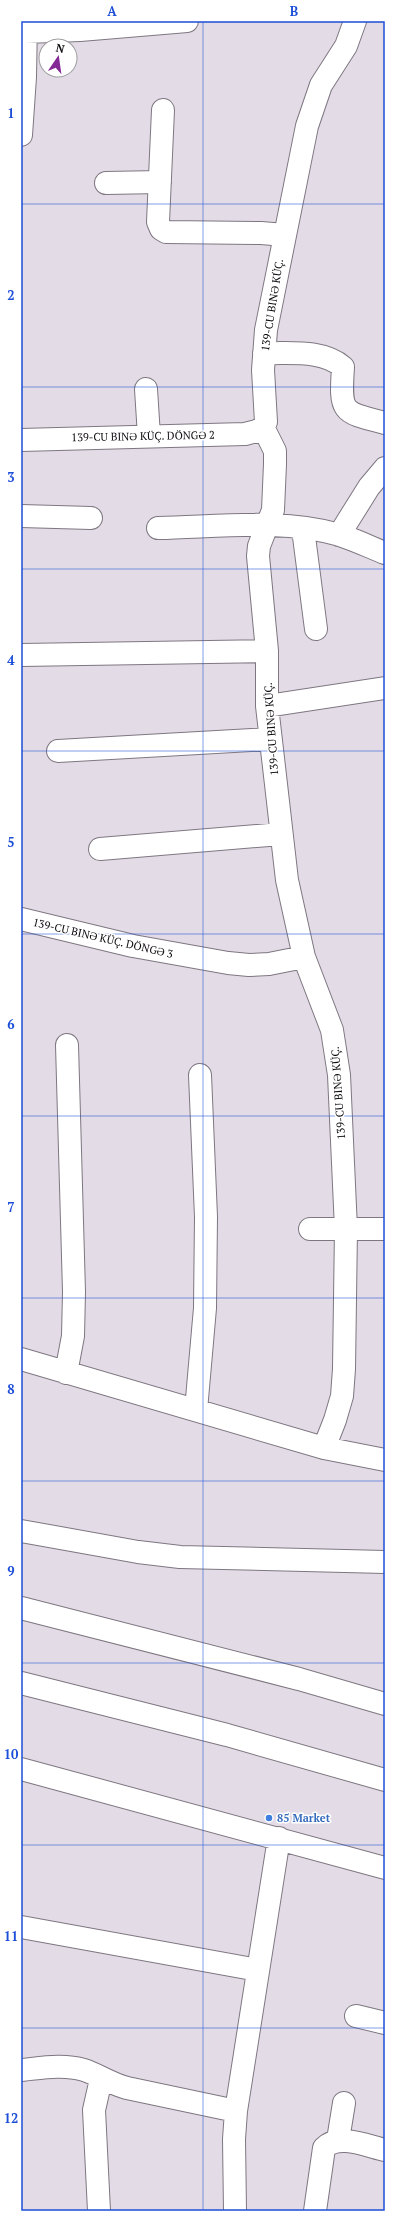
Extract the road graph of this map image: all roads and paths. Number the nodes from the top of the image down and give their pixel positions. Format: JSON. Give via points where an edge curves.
{"nodes":[{"id":1,"x":187,"y":21,"type":"edge"},
{"id":2,"x":355,"y":21,"type":"edge"},
{"id":3,"x":26,"y":27,"type":"edge"},
{"id":4,"x":23,"y":77,"type":"edge"},
{"id":5,"x":164,"y":110,"type":"dead end"},
{"id":6,"x":21,"y":134,"type":"edge"},
{"id":7,"x":160,"y":182,"type":"junction"},
{"id":8,"x":106,"y":183,"type":"dead end"},
{"id":9,"x":285,"y":235,"type":"junction"},
{"id":10,"x":264,"y":353,"type":"junction"},
{"id":11,"x":146,"y":389,"type":"dead end"},
{"id":12,"x":385,"y":422,"type":"edge"},
{"id":13,"x":263,"y":427,"type":"junction"},
{"id":14,"x":149,"y":436,"type":"junction"},
{"id":15,"x":21,"y":440,"type":"edge"},
{"id":16,"x":385,"y":468,"type":"edge"},
{"id":17,"x":21,"y":510,"type":"edge"},
{"id":18,"x":21,"y":516,"type":"edge"},
{"id":19,"x":91,"y":518,"type":"dead end"},
{"id":20,"x":21,"y":522,"type":"edge"},
{"id":21,"x":268,"y":525,"type":"junction"},
{"id":22,"x":158,"y":528,"type":"dead end"},
{"id":23,"x":303,"y":528,"type":"junction"},
{"id":24,"x":339,"y":535,"type":"junction"},
{"id":25,"x":385,"y":553,"type":"edge"},
{"id":26,"x":316,"y":629,"type":"dead end"},
{"id":27,"x":267,"y":651,"type":"junction"},
{"id":28,"x":21,"y":655,"type":"edge"},
{"id":29,"x":385,"y":688,"type":"edge"},
{"id":30,"x":267,"y":706,"type":"junction"},
{"id":31,"x":270,"y":739,"type":"junction"},
{"id":32,"x":58,"y":751,"type":"dead end"},
{"id":33,"x":281,"y":834,"type":"junction"},
{"id":34,"x":100,"y":849,"type":"dead end"},
{"id":35,"x":21,"y":919,"type":"edge"},
{"id":36,"x":304,"y":957,"type":"junction"},
{"id":37,"x":68,"y":1045,"type":"dead end"},
{"id":38,"x":200,"y":1074,"type":"dead end"},
{"id":39,"x":310,"y":1228,"type":"dead end"},
{"id":40,"x":346,"y":1229,"type":"junction"},
{"id":41,"x":385,"y":1229,"type":"edge"},
{"id":42,"x":21,"y":1359,"type":"edge"},
{"id":43,"x":66,"y":1373,"type":"junction"},
{"id":44,"x":196,"y":1410,"type":"junction"},
{"id":45,"x":324,"y":1448,"type":"junction"},
{"id":46,"x":385,"y":1460,"type":"edge"},
{"id":47,"x":21,"y":1531,"type":"edge"},
{"id":48,"x":385,"y":1562,"type":"edge"},
{"id":49,"x":21,"y":1608,"type":"edge"},
{"id":50,"x":21,"y":1683,"type":"edge"},
{"id":51,"x":385,"y":1704,"type":"edge"},
{"id":52,"x":21,"y":1769,"type":"edge"},
{"id":53,"x":385,"y":1780,"type":"edge"},
{"id":54,"x":279,"y":1838,"type":"junction"},
{"id":55,"x":385,"y":1868,"type":"edge"},
{"id":56,"x":21,"y":1927,"type":"edge"},
{"id":57,"x":258,"y":1970,"type":"junction"},
{"id":58,"x":356,"y":2016,"type":"dead end"},
{"id":59,"x":385,"y":2023,"type":"edge"},
{"id":60,"x":21,"y":2070,"type":"edge"},
{"id":61,"x":101,"y":2079,"type":"junction"},
{"id":62,"x":344,"y":2103,"type":"dead end"},
{"id":63,"x":236,"y":2111,"type":"junction"},
{"id":64,"x":338,"y":2140,"type":"junction"},
{"id":65,"x":385,"y":2150,"type":"edge"},
{"id":66,"x":99,"y":2211,"type":"edge"},
{"id":67,"x":235,"y":2211,"type":"edge"},
{"id":68,"x":315,"y":2211,"type":"edge"}],
"edges":[{"from":1,"to":3,"type":"street","via":[[80,30]]},
{"from":2,"to":9,"type":"street","name":"139-CU BINƏ KÜÇ.","via":[[346,46],[321,85],[312,106]]},
{"from":3,"to":4,"type":"street"},
{"from":4,"to":6,"type":"street"},
{"from":5,"to":7,"type":"street"},
{"from":7,"to":8,"type":"street"},
{"from":7,"to":9,"type":"street","via":[[158,222],[160,229],[166,232],[262,232]]},
{"from":9,"to":10,"type":"street","name":"139-CU BINƏ KÜÇ.","via":[[266,330]]},
{"from":10,"to":12,"type":"street","via":[[313,354],[333,359],[343,366],[341,397],[344,408],[353,414]]},
{"from":10,"to":13,"type":"street","name":"139-CU BINƏ KÜÇ.","via":[[267,415]]},
{"from":11,"to":14,"type":"street"},
{"from":13,"to":14,"type":"street","name":"139-CU BINƏ KÜÇ. DÖNGƏ 2","via":[[245,434]]},
{"from":13,"to":21,"type":"street","name":"139-CU BINƏ KÜÇ.","via":[[275,451],[273,510]]},
{"from":14,"to":15,"type":"street","name":"139-CU BINƏ KÜÇ. DÖNGƏ 2"},
{"from":16,"to":24,"type":"street","via":[[368,487]]},
{"from":17,"to":18,"type":"street"},
{"from":18,"to":19,"type":"street"},
{"from":18,"to":20,"type":"street"},
{"from":21,"to":22,"type":"street"},
{"from":21,"to":23,"type":"street"},
{"from":21,"to":27,"type":"street","name":"139-CU BINƏ KÜÇ.","via":[[259,546],[258,556]]},
{"from":23,"to":24,"type":"street"},
{"from":23,"to":26,"type":"street"},
{"from":24,"to":25,"type":"street"},
{"from":27,"to":28,"type":"street"},
{"from":27,"to":30,"type":"street","name":"139-CU BINƏ KÜÇ."},
{"from":29,"to":30,"type":"street"},
{"from":30,"to":31,"type":"street","name":"139-CU BINƏ KÜÇ."},
{"from":31,"to":32,"type":"street"},
{"from":31,"to":33,"type":"street","name":"139-CU BINƏ KÜÇ."},
{"from":33,"to":34,"type":"street"},
{"from":33,"to":36,"type":"street","name":"139-CU BINƏ KÜÇ.","via":[[292,906]]},
{"from":35,"to":36,"type":"street","name":"139-CU BINƏ KÜÇ. DÖNGƏ 3","via":[[133,946],[228,963],[269,964]]},
{"from":36,"to":40,"type":"street","name":"139-CU BINƏ KÜÇ.","via":[[332,1030],[337,1053]]},
{"from":37,"to":43,"type":"street","via":[[74,1292],[73,1336]]},
{"from":38,"to":44,"type":"street","via":[[206,1240],[205,1308]]},
{"from":39,"to":40,"type":"street"},
{"from":40,"to":41,"type":"street"},
{"from":40,"to":45,"type":"street","name":"139-CU BINƏ KÜÇ.","via":[[342,1396]]},
{"from":42,"to":43,"type":"street"},
{"from":43,"to":44,"type":"street"},
{"from":44,"to":45,"type":"street"},
{"from":45,"to":46,"type":"street"},
{"from":47,"to":48,"type":"street","via":[[180,1557]]},
{"from":49,"to":51,"type":"street","via":[[299,1679]]},
{"from":50,"to":53,"type":"street","via":[[227,1735]]},
{"from":52,"to":54,"type":"street"},
{"from":54,"to":55,"type":"street"},
{"from":54,"to":57,"type":"street"},
{"from":56,"to":57,"type":"street"},
{"from":57,"to":63,"type":"street"},
{"from":58,"to":59,"type":"street"},
{"from":60,"to":61,"type":"street","via":[[68,2067],[85,2070]]},
{"from":61,"to":63,"type":"street","via":[[127,2088]]},
{"from":61,"to":66,"type":"street","via":[[94,2110]]},
{"from":62,"to":64,"type":"street"},
{"from":63,"to":67,"type":"street"},
{"from":64,"to":65,"type":"street"},
{"from":64,"to":68,"type":"street","via":[[329,2142],[324,2148]]}]}
